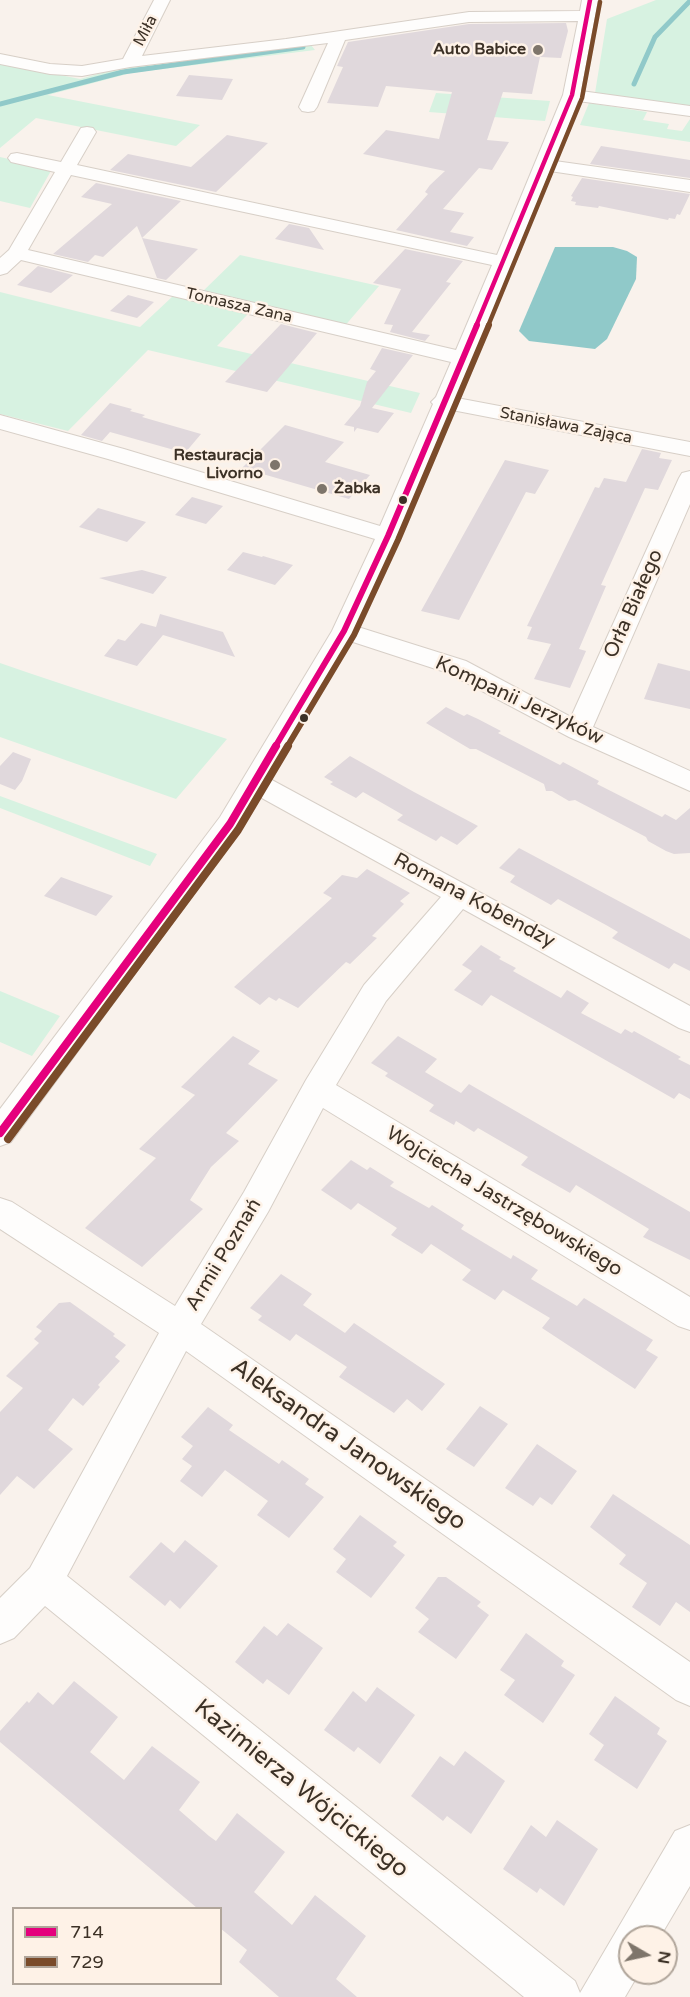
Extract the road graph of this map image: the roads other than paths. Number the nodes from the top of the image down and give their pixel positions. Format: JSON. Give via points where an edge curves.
{"nodes":[{"id":1,"x":162,"y":0,"type":"edge"},
{"id":2,"x":589,"y":8,"type":"edge"},
{"id":3,"x":339,"y":36,"type":"junction"},
{"id":4,"x":0,"y":59,"type":"edge"},
{"id":5,"x":130,"y":62,"type":"junction"},
{"id":6,"x":572,"y":95,"type":"junction"},
{"id":7,"x":308,"y":107,"type":"dead end"},
{"id":8,"x":690,"y":111,"type":"edge"},
{"id":9,"x":87,"y":132,"type":"dead end"},
{"id":10,"x":17,"y":158,"type":"dead end"},
{"id":11,"x":543,"y":165,"type":"junction"},
{"id":12,"x":65,"y":170,"type":"junction"},
{"id":13,"x":690,"y":186,"type":"edge"},
{"id":14,"x":8,"y":258,"type":"edge"},
{"id":15,"x":503,"y":262,"type":"junction"},
{"id":16,"x":461,"y":358,"type":"junction"},
{"id":17,"x":442,"y":402,"type":"junction"},
{"id":18,"x":0,"y":422,"type":"edge"},
{"id":19,"x":690,"y":449,"type":"edge"},
{"id":20,"x":690,"y":478,"type":"edge"},
{"id":21,"x":388,"y":536,"type":"junction"},
{"id":22,"x":344,"y":631,"type":"junction"},
{"id":23,"x":578,"y":731,"type":"junction"},
{"id":24,"x":690,"y":782,"type":"edge"},
{"id":25,"x":256,"y":783,"type":"junction"},
{"id":26,"x":460,"y":893,"type":"junction"},
{"id":27,"x":690,"y":1020,"type":"edge"},
{"id":28,"x":317,"y":1089,"type":"junction"},
{"id":29,"x":0,"y":1133,"type":"edge"},
{"id":30,"x":0,"y":1212,"type":"edge"},
{"id":31,"x":690,"y":1315,"type":"edge"},
{"id":32,"x":180,"y":1328,"type":"junction"},
{"id":33,"x":44,"y":1581,"type":"junction"},
{"id":34,"x":0,"y":1625,"type":"edge"},
{"id":35,"x":690,"y":1686,"type":"edge"},
{"id":36,"x":690,"y":1846,"type":"edge"},
{"id":37,"x":643,"y":1925,"type":"edge"},
{"id":38,"x":618,"y":1967,"type":"edge"},
{"id":39,"x":559,"y":1997,"type":"edge"},
{"id":40,"x":600,"y":1997,"type":"edge"}],
"edges":[{"from":1,"to":5,"type":"street","name":"Miła"},
{"from":2,"to":3,"type":"street","via":[[468,17]]},
{"from":2,"to":6,"type":"street"},
{"from":3,"to":5,"type":"street"},
{"from":3,"to":7,"type":"street"},
{"from":4,"to":5,"type":"street","via":[[82,71]]},
{"from":6,"to":8,"type":"street"},
{"from":6,"to":11,"type":"street"},
{"from":9,"to":12,"type":"street"},
{"from":10,"to":12,"type":"street"},
{"from":11,"to":13,"type":"street"},
{"from":11,"to":15,"type":"street"},
{"from":12,"to":14,"type":"street"},
{"from":12,"to":15,"type":"street"},
{"from":14,"to":16,"type":"street","name":"Tomasza Zana"},
{"from":15,"to":16,"type":"street"},
{"from":16,"to":17,"type":"street"},
{"from":17,"to":19,"type":"street","name":"Stanisława Zająca"},
{"from":17,"to":21,"type":"street"},
{"from":18,"to":21,"type":"street"},
{"from":20,"to":23,"type":"street","name":"Orła Białego"},
{"from":21,"to":22,"type":"street"},
{"from":22,"to":23,"type":"street","name":"Kompanii Jerzyków","via":[[457,667]]},
{"from":22,"to":25,"type":"street"},
{"from":23,"to":24,"type":"street","name":"Kompanii Jerzyków"},
{"from":25,"to":26,"type":"street","name":"Romana Kobendzy"},
{"from":25,"to":29,"type":"street","via":[[230,824]]},
{"from":26,"to":27,"type":"street","name":"Romana Kobendzy"},
{"from":26,"to":28,"type":"street","name":"Armii Poznań","via":[[375,993]]},
{"from":28,"to":31,"type":"street","name":"Wojciecha Jastrzębowskiego"},
{"from":28,"to":32,"type":"street","name":"Armii Poznań","via":[[256,1202]]},
{"from":30,"to":32,"type":"street","name":"Aleksandra Janowskiego"},
{"from":32,"to":33,"type":"street","name":"Armii Poznań"},
{"from":32,"to":35,"type":"street","name":"Aleksandra Janowskiego"},
{"from":33,"to":34,"type":"street","name":"Armii Poznań"},
{"from":33,"to":39,"type":"street","name":"Kazimierza Wójcickiego"},
{"from":36,"to":37,"type":"street"},
{"from":38,"to":40,"type":"street"}]}
